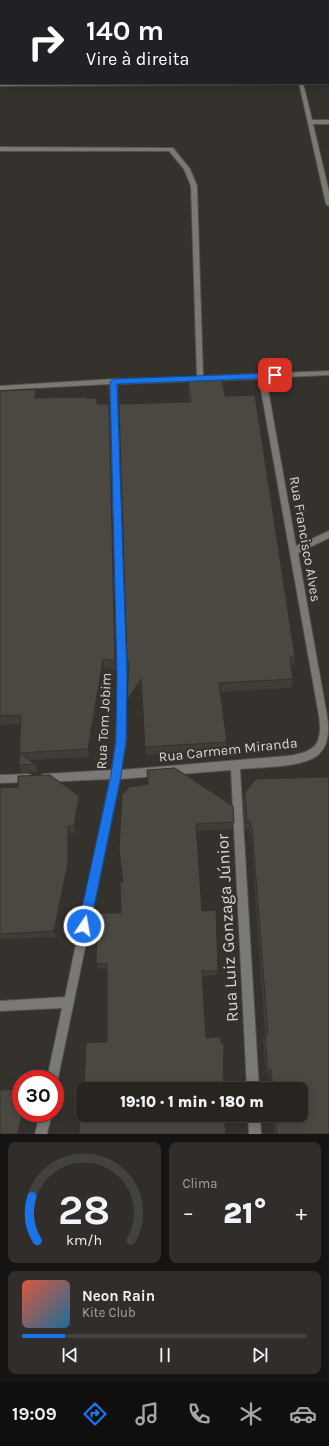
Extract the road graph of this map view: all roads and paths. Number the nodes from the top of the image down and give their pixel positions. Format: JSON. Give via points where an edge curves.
{"nodes":[{"id":1,"x":14,"y":84,"type":"edge"},
{"id":2,"x":129,"y":84,"type":"edge"},
{"id":3,"x":301,"y":84,"type":"edge"},
{"id":4,"x":0,"y":85,"type":"edge"},
{"id":5,"x":310,"y":122,"type":"junction"},
{"id":6,"x":329,"y":122,"type":"edge"},
{"id":7,"x":0,"y":149,"type":"edge"},
{"id":8,"x":329,"y":204,"type":"edge"},
{"id":9,"x":329,"y":373,"type":"edge"},
{"id":10,"x":262,"y":376,"type":"junction"},
{"id":11,"x":200,"y":379,"type":"junction"},
{"id":12,"x":114,"y":382,"type":"junction"},
{"id":13,"x":0,"y":388,"type":"edge"},
{"id":14,"x":329,"y":534,"type":"edge"},
{"id":15,"x":294,"y":551,"type":"junction"},
{"id":16,"x":315,"y":752,"type":"joint"},
{"id":17,"x":234,"y":766,"type":"junction"},
{"id":18,"x":116,"y":775,"type":"junction"},
{"id":19,"x":0,"y":779,"type":"edge"},
{"id":20,"x":68,"y":1002,"type":"junction"},
{"id":21,"x":0,"y":1006,"type":"edge"},
{"id":22,"x":55,"y":1070,"type":"edge"},
{"id":23,"x":253,"y":1082,"type":"edge"},
{"id":24,"x":44,"y":1122,"type":"edge"},
{"id":25,"x":254,"y":1122,"type":"edge"},
{"id":26,"x":41,"y":1134,"type":"edge"},
{"id":27,"x":255,"y":1134,"type":"edge"}],
"edges":[{"from":1,"to":2,"type":"street"},
{"from":1,"to":4,"type":"street"},
{"from":3,"to":5,"type":"street"},
{"from":5,"to":6,"type":"street"},
{"from":5,"to":8,"type":"street"},
{"from":7,"to":11,"type":"street","via":[[171,149],[187,169],[194,186]]},
{"from":9,"to":10,"type":"street"},
{"from":10,"to":11,"type":"street"},
{"from":10,"to":15,"type":"street","name":"Rua Francisco Alves"},
{"from":11,"to":12,"type":"street"},
{"from":12,"to":13,"type":"street"},
{"from":12,"to":18,"type":"street","name":"Rua Tom Jobim","via":[[122,676],[121,741]]},
{"from":14,"to":15,"type":"street"},
{"from":15,"to":16,"type":"street","name":"Rua Francisco Alves","via":[[325,729]]},
{"from":16,"to":17,"type":"street","name":"Rua Carmem Miranda","via":[[303,757]]},
{"from":17,"to":18,"type":"street","name":"Rua Carmem Miranda"},
{"from":17,"to":23,"type":"street","name":"Rua Luiz Gonzaga Júnior"},
{"from":18,"to":19,"type":"street","name":"Rua Carmem Miranda"},
{"from":18,"to":20,"type":"street","name":"Rua Tom Jobim"},
{"from":20,"to":21,"type":"street"},
{"from":20,"to":22,"type":"street","name":"Rua Tom Jobim"},
{"from":24,"to":26,"type":"street"},
{"from":25,"to":27,"type":"street"}]}
